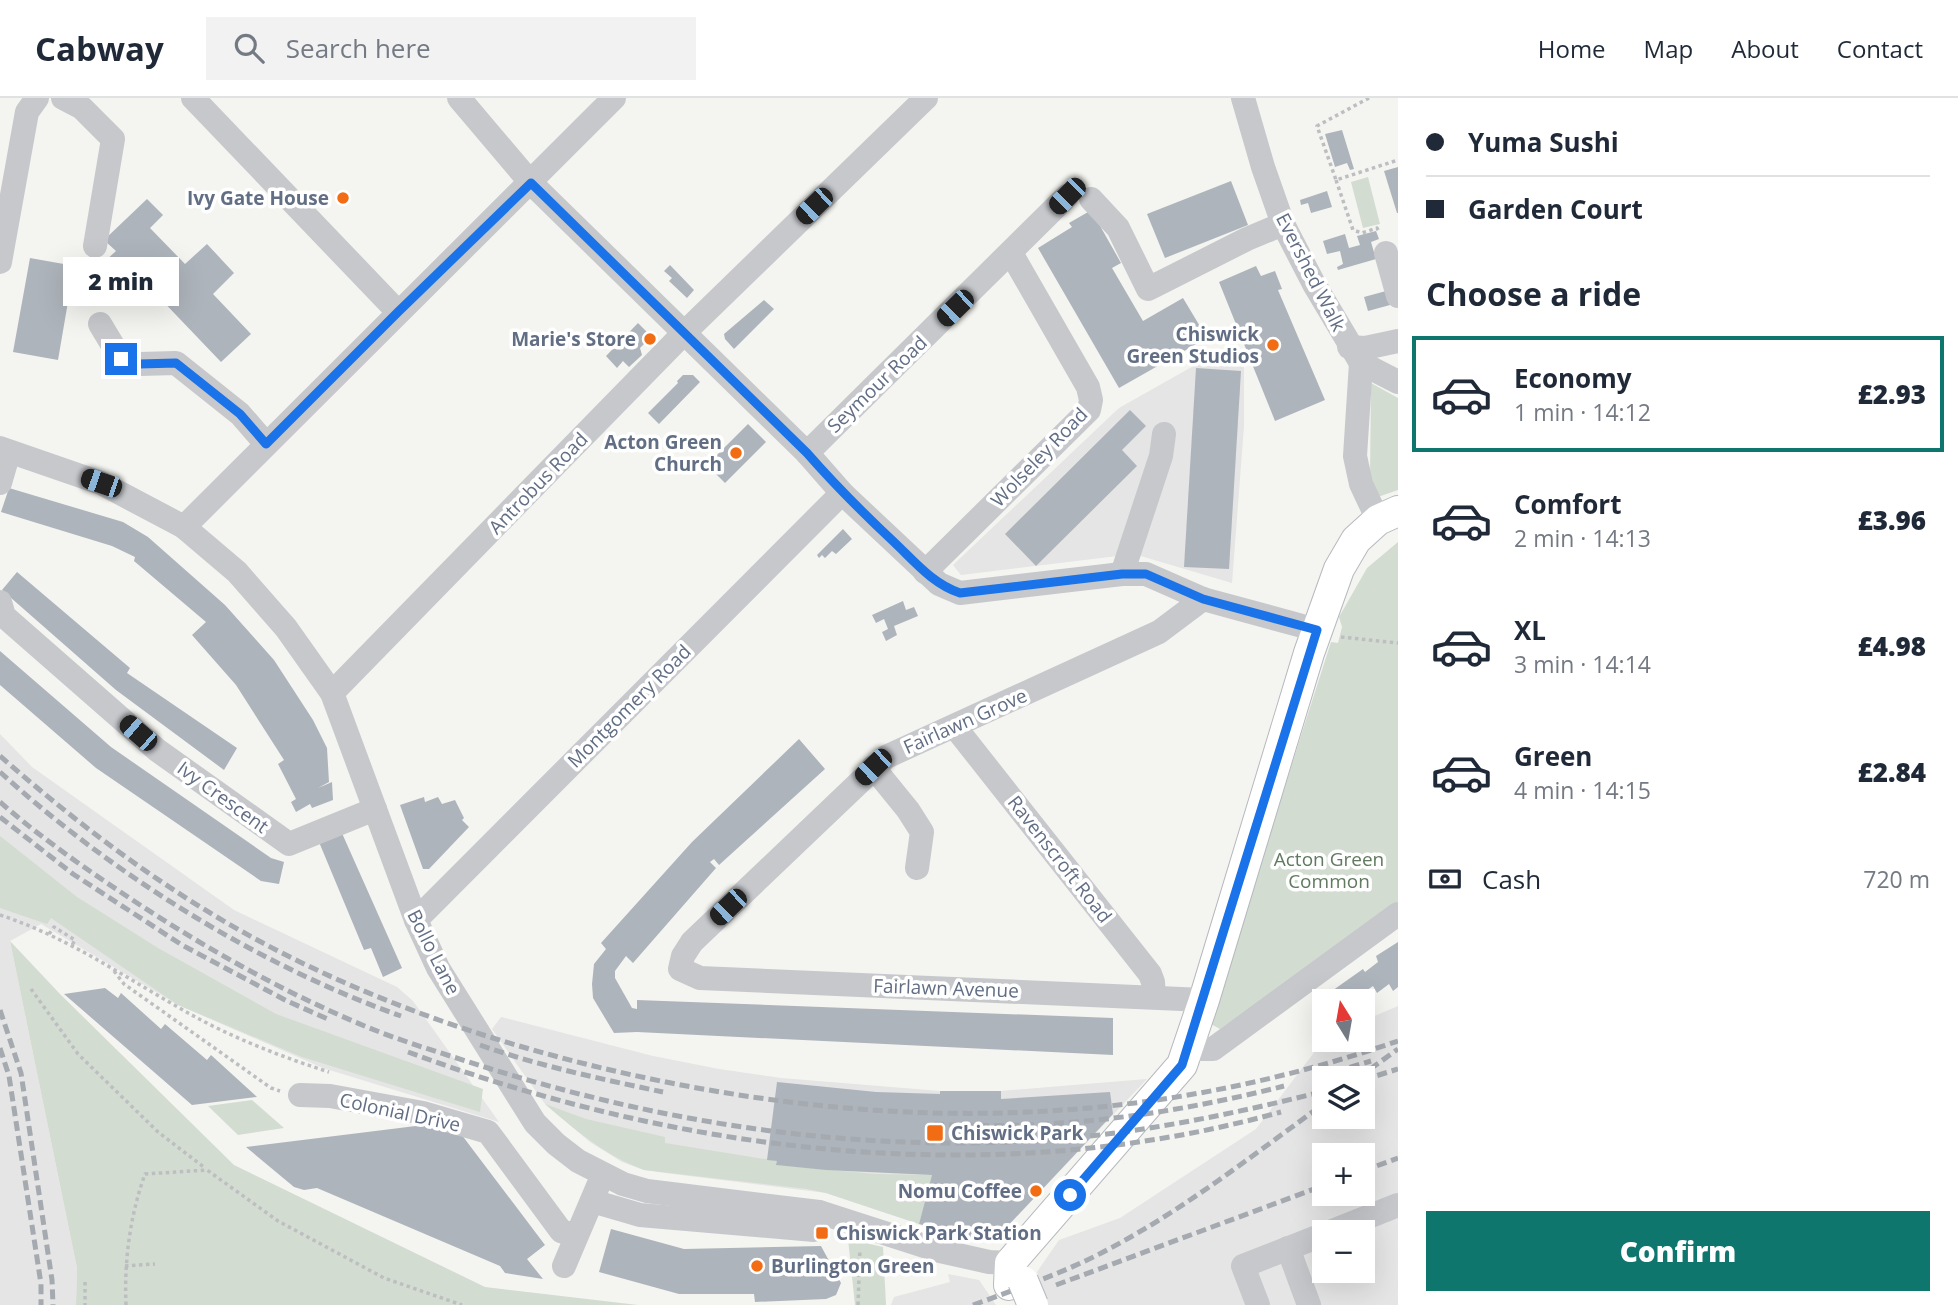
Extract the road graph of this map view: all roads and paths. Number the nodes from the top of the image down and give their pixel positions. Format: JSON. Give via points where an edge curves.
{"nodes":[{"id":1,"x":37,"y":98,"type":"edge"},
{"id":2,"x":63,"y":98,"type":"edge"},
{"id":3,"x":193,"y":98,"type":"edge"},
{"id":4,"x":459,"y":98,"type":"edge"},
{"id":5,"x":614,"y":98,"type":"edge"},
{"id":6,"x":926,"y":98,"type":"edge"},
{"id":7,"x":1243,"y":98,"type":"edge"},
{"id":8,"x":1369,"y":98,"type":"edge"},
{"id":9,"x":9,"y":160,"type":"edge"},
{"id":10,"x":1398,"y":160,"type":"edge"},
{"id":11,"x":1336,"y":180,"type":"junction"},
{"id":12,"x":531,"y":183,"type":"junction"},
{"id":13,"x":1283,"y":224,"type":"junction"},
{"id":14,"x":95,"y":246,"type":"dead end"},
{"id":15,"x":1011,"y":253,"type":"junction"},
{"id":16,"x":1386,"y":253,"type":"joint"},
{"id":17,"x":0,"y":262,"type":"edge"},
{"id":18,"x":1398,"y":296,"type":"edge"},
{"id":19,"x":398,"y":312,"type":"junction"},
{"id":20,"x":100,"y":324,"type":"dead end"},
{"id":21,"x":684,"y":333,"type":"junction"},
{"id":22,"x":1398,"y":341,"type":"edge"},
{"id":23,"x":1355,"y":355,"type":"junction"},
{"id":24,"x":1398,"y":382,"type":"edge"},
{"id":25,"x":1164,"y":434,"type":"dead end"},
{"id":26,"x":266,"y":444,"type":"junction"},
{"id":27,"x":5,"y":450,"type":"edge"},
{"id":28,"x":807,"y":453,"type":"junction"},
{"id":29,"x":0,"y":483,"type":"edge"},
{"id":30,"x":842,"y":493,"type":"junction"},
{"id":31,"x":1388,"y":516,"type":"edge"},
{"id":32,"x":184,"y":527,"type":"junction"},
{"id":33,"x":925,"y":572,"type":"junction"},
{"id":34,"x":1122,"y":574,"type":"junction"},
{"id":35,"x":1203,"y":599,"type":"junction"},
{"id":36,"x":0,"y":603,"type":"edge"},
{"id":37,"x":1328,"y":634,"type":"junction"},
{"id":38,"x":1398,"y":643,"type":"edge"},
{"id":39,"x":332,"y":693,"type":"junction"},
{"id":40,"x":955,"y":727,"type":"junction"},
{"id":41,"x":873,"y":767,"type":"junction"},
{"id":42,"x":374,"y":809,"type":"junction"},
{"id":43,"x":917,"y":868,"type":"dead end"},
{"id":44,"x":1398,"y":914,"type":"edge"},
{"id":45,"x":0,"y":915,"type":"edge"},
{"id":46,"x":416,"y":920,"type":"junction"},
{"id":47,"x":49,"y":934,"type":"junction"},
{"id":48,"x":70,"y":947,"type":"junction"},
{"id":49,"x":113,"y":970,"type":"junction"},
{"id":50,"x":689,"y":975,"type":"joint"},
{"id":51,"x":31,"y":989,"type":"dead end"},
{"id":52,"x":1154,"y":996,"type":"junction"},
{"id":53,"x":1204,"y":1000,"type":"junction"},
{"id":54,"x":1187,"y":1049,"type":"junction"},
{"id":55,"x":335,"y":1074,"type":"dead end"},
{"id":56,"x":300,"y":1095,"type":"joint"},
{"id":57,"x":207,"y":1170,"type":"junction"},
{"id":58,"x":603,"y":1175,"type":"junction"},
{"id":59,"x":592,"y":1201,"type":"junction"},
{"id":60,"x":1398,"y":1205,"type":"edge"},
{"id":61,"x":819,"y":1212,"type":"junction"},
{"id":62,"x":1360,"y":1220,"type":"edge"},
{"id":63,"x":576,"y":1237,"type":"junction"},
{"id":64,"x":1312,"y":1239,"type":"edge"},
{"id":65,"x":860,"y":1242,"type":"dead end"},
{"id":66,"x":1288,"y":1248,"type":"junction"},
{"id":67,"x":155,"y":1264,"type":"dead end"},
{"id":68,"x":564,"y":1266,"type":"dead end"},
{"id":69,"x":125,"y":1268,"type":"junction"},
{"id":70,"x":85,"y":1282,"type":"dead end"},
{"id":71,"x":1018,"y":1288,"type":"edge"},
{"id":72,"x":85,"y":1305,"type":"edge"},
{"id":73,"x":125,"y":1305,"type":"edge"},
{"id":74,"x":462,"y":1305,"type":"edge"},
{"id":75,"x":858,"y":1305,"type":"edge"},
{"id":76,"x":1258,"y":1305,"type":"edge"},
{"id":77,"x":1309,"y":1305,"type":"edge"}],
"edges":[{"from":1,"to":9,"type":"street","via":[[27,111]]},
{"from":2,"to":14,"type":"street","via":[[82,108],[113,139]]},
{"from":3,"to":19,"type":"street"},
{"from":4,"to":12,"type":"street"},
{"from":5,"to":12,"type":"street"},
{"from":6,"to":21,"type":"street","name":"Antrobus Road"},
{"from":7,"to":13,"type":"street","name":"Evershed Walk"},
{"from":8,"to":11,"type":"path","via":[[1317,126]]},
{"from":9,"to":17,"type":"street"},
{"from":10,"to":11,"type":"path"},
{"from":11,"to":16,"type":"path","via":[[1353,230],[1362,233],[1377,228]]},
{"from":12,"to":19,"type":"street"},
{"from":12,"to":21,"type":"street"},
{"from":13,"to":15,"type":"street","name":"Seymour Road","via":[[1148,289],[1118,228],[1079,198]]},
{"from":13,"to":23,"type":"street","name":"Evershed Walk"},
{"from":15,"to":28,"type":"street","name":"Seymour Road"},
{"from":15,"to":33,"type":"street","name":"Wolseley Road","via":[[1088,387],[1089,410]]},
{"from":16,"to":18,"type":"street"},
{"from":19,"to":26,"type":"street"},
{"from":20,"to":26,"type":"street","via":[[121,359],[139,364],[176,363],[240,414]]},
{"from":21,"to":28,"type":"street"},
{"from":21,"to":39,"type":"street","name":"Antrobus Road"},
{"from":22,"to":23,"type":"street","via":[[1365,348]]},
{"from":23,"to":24,"type":"street"},
{"from":23,"to":31,"type":"street","via":[[1355,456],[1361,484]]},
{"from":25,"to":34,"type":"street"},
{"from":26,"to":32,"type":"street"},
{"from":27,"to":29,"type":"street"},
{"from":27,"to":32,"type":"street","name":"Bollo Lane","via":[[101,483]]},
{"from":28,"to":30,"type":"street"},
{"from":30,"to":33,"type":"street"},
{"from":30,"to":46,"type":"street","name":"Montgomery Road"},
{"from":31,"to":37,"type":"main road","via":[[1356,540],[1339,569]]},
{"from":32,"to":39,"type":"street","name":"Bollo Lane","via":[[237,572],[286,628]]},
{"from":33,"to":34,"type":"street","via":[[960,593]]},
{"from":34,"to":35,"type":"street","via":[[1146,574]]},
{"from":35,"to":37,"type":"street"},
{"from":35,"to":40,"type":"street","name":"Fairlawn Grove","via":[[1159,632]]},
{"from":36,"to":42,"type":"street","name":"Ivy Crescent","via":[[4,616],[158,750],[289,844]]},
{"from":37,"to":38,"type":"path"},
{"from":37,"to":53,"type":"main road"},
{"from":39,"to":42,"type":"street","name":"Bollo Lane"},
{"from":40,"to":41,"type":"street","name":"Fairlawn Grove"},
{"from":40,"to":52,"type":"street","name":"Ravenscroft Road","via":[[1150,974]]},
{"from":41,"to":43,"type":"street","via":[[922,832]]},
{"from":41,"to":50,"type":"street","name":"Fairlawn Grove","via":[[692,942],[680,969]]},
{"from":42,"to":46,"type":"street","name":"Bollo Lane"},
{"from":44,"to":54,"type":"street","via":[[1213,1049]]},
{"from":45,"to":47,"type":"path"},
{"from":46,"to":58,"type":"street","name":"Bollo Lane","via":[[438,968],[535,1123],[556,1144]]},
{"from":47,"to":48,"type":"path"},
{"from":47,"to":48,"type":"path","via":[[54,927],[75,940]]},
{"from":48,"to":49,"type":"path"},
{"from":49,"to":55,"type":"path","via":[[193,1016]]},
{"from":49,"to":56,"type":"path","via":[[124,984],[271,1088]]},
{"from":50,"to":52,"type":"street","name":"Fairlawn Avenue"},
{"from":51,"to":57,"type":"path","via":[[78,1054],[158,1132]]},
{"from":52,"to":53,"type":"street","name":"Fairlawn Avenue"},
{"from":53,"to":54,"type":"main road"},
{"from":54,"to":71,"type":"main road","via":[[1182,1065]]},
{"from":56,"to":63,"type":"street","name":"Colonial Drive","via":[[423,1113],[488,1132],[561,1231]]},
{"from":57,"to":69,"type":"path","via":[[145,1174]]},
{"from":57,"to":74,"type":"path","via":[[278,1221],[384,1278]]},
{"from":58,"to":59,"type":"street"},
{"from":58,"to":61,"type":"street","name":"Bollo Lane","via":[[647,1191]]},
{"from":59,"to":61,"type":"street","via":[[640,1215],[814,1230]]},
{"from":59,"to":63,"type":"street"},
{"from":60,"to":62,"type":"street"},
{"from":61,"to":71,"type":"street","name":"Bollo Lane","via":[[989,1262]]},
{"from":63,"to":68,"type":"street"},
{"from":64,"to":66,"type":"street"},
{"from":65,"to":75,"type":"path"},
{"from":66,"to":76,"type":"street","via":[[1243,1266]]},
{"from":66,"to":77,"type":"street"},
{"from":67,"to":69,"type":"path"},
{"from":69,"to":73,"type":"path"},
{"from":70,"to":72,"type":"path"}]}
